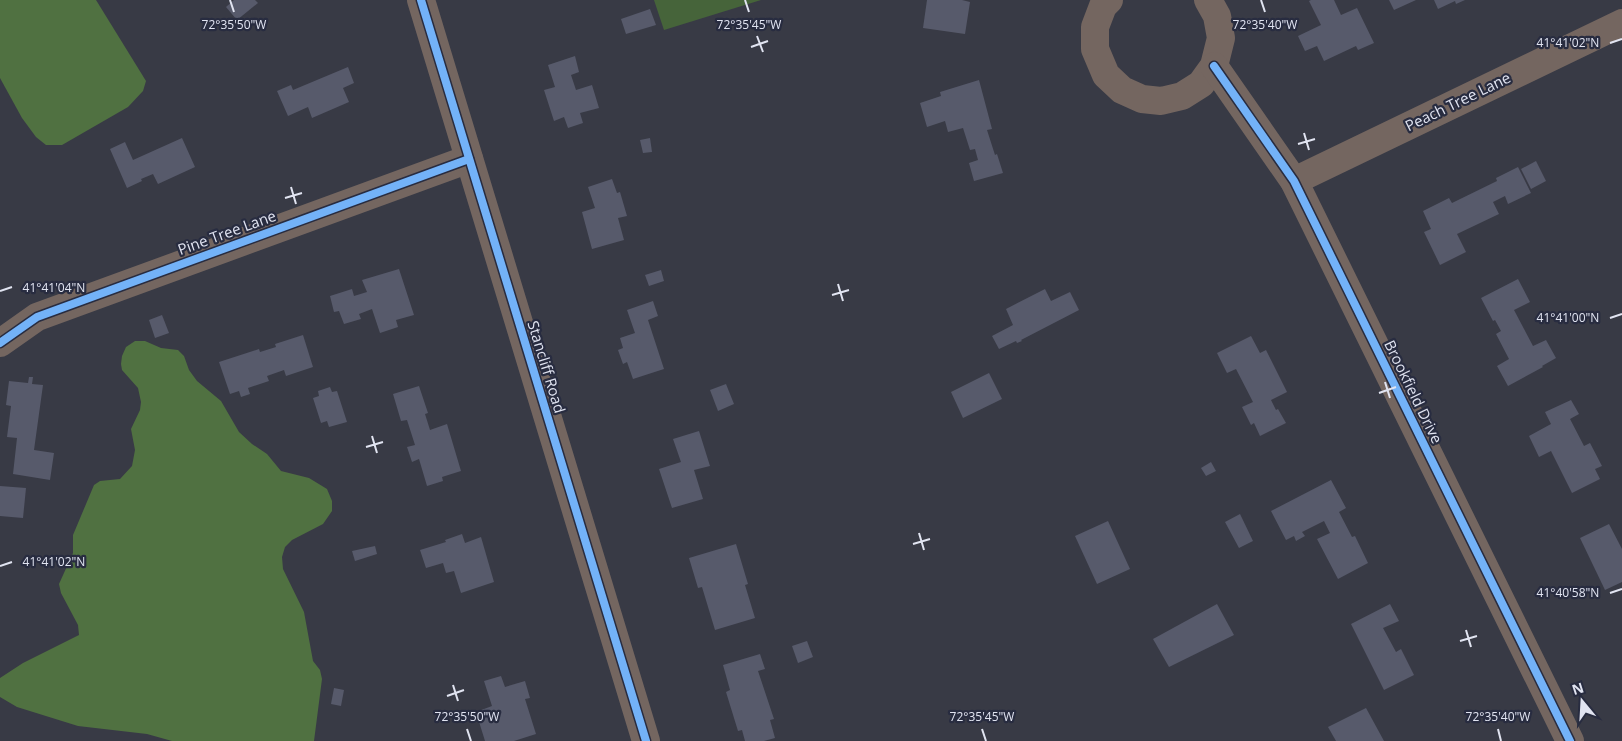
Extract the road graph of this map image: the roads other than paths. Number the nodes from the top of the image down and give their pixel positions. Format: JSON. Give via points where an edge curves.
{"nodes":[{"id":1,"x":420,"y":0,"type":"edge"},
{"id":2,"x":1109,"y":0,"type":"edge"},
{"id":3,"x":1208,"y":0,"type":"edge"},
{"id":4,"x":1622,"y":23,"type":"edge"},
{"id":5,"x":1214,"y":66,"type":"junction"},
{"id":6,"x":469,"y":159,"type":"junction"},
{"id":7,"x":1294,"y":182,"type":"junction"},
{"id":8,"x":0,"y":343,"type":"edge"},
{"id":9,"x":646,"y":741,"type":"edge"},
{"id":10,"x":1570,"y":741,"type":"edge"}],
"edges":[{"from":1,"to":6,"type":"street","name":"Stancliff Road"},
{"from":2,"to":5,"type":"street","via":[[1103,6],[1095,27],[1095,49],[1106,75],[1122,90],[1142,99],[1161,101],[1182,96],[1201,84]]},
{"from":3,"to":5,"type":"street","via":[[1217,16],[1221,38]]},
{"from":4,"to":7,"type":"street","name":"Peach Tree Lane"},
{"from":5,"to":7,"type":"street","name":"Brookfield Drive"},
{"from":6,"to":8,"type":"street","name":"Pine Tree Lane","via":[[37,317]]},
{"from":6,"to":9,"type":"street","name":"Stancliff Road"},
{"from":7,"to":10,"type":"street","name":"Brookfield Drive"}]}
